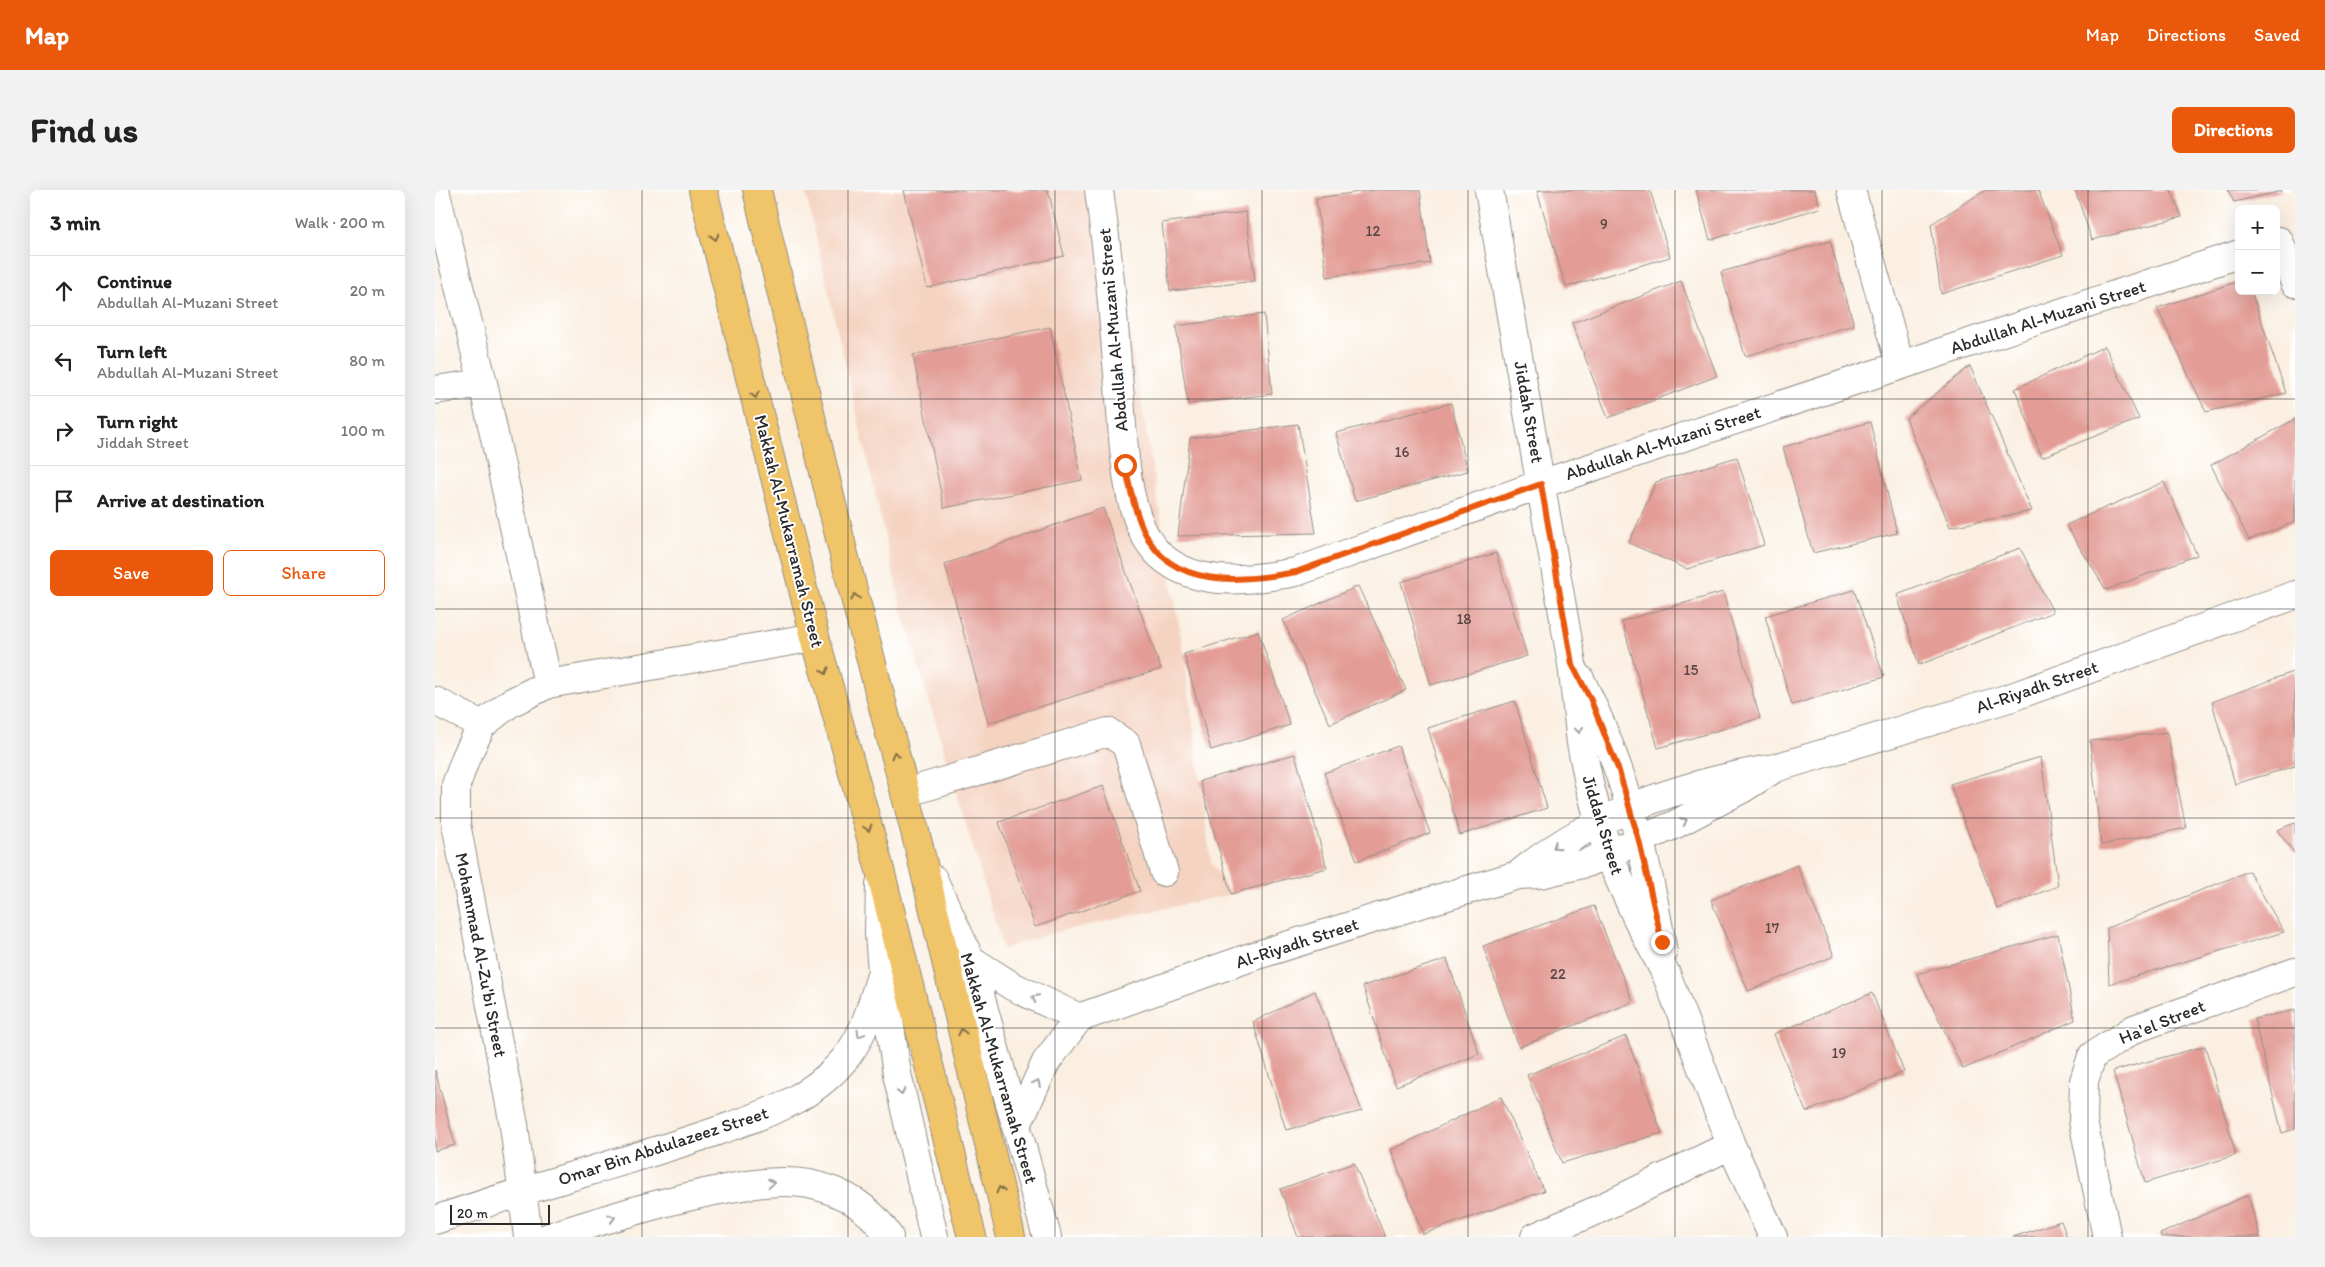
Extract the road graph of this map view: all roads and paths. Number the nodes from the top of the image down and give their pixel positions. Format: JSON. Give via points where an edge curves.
{"nodes":[{"id":1,"x":435,"y":190,"type":"edge"},
{"id":2,"x":703,"y":190,"type":"edge"},
{"id":3,"x":757,"y":190,"type":"edge"},
{"id":4,"x":1099,"y":190,"type":"edge"},
{"id":5,"x":1489,"y":190,"type":"edge"},
{"id":6,"x":1851,"y":190,"type":"edge"},
{"id":7,"x":2284,"y":240,"type":"edge"},
{"id":8,"x":2235,"y":255,"type":"edge"},
{"id":9,"x":2295,"y":283,"type":"edge"},
{"id":10,"x":1899,"y":365,"type":"junction"},
{"id":11,"x":483,"y":383,"type":"junction"},
{"id":12,"x":435,"y":390,"type":"edge"},
{"id":13,"x":1541,"y":484,"type":"junction"},
{"id":14,"x":2295,"y":595,"type":"edge"},
{"id":15,"x":815,"y":637,"type":"junction"},
{"id":16,"x":1572,"y":664,"type":"junction"},
{"id":17,"x":548,"y":684,"type":"junction"},
{"id":18,"x":435,"y":701,"type":"edge"},
{"id":19,"x":482,"y":725,"type":"junction"},
{"id":20,"x":1775,"y":768,"type":"junction"},
{"id":21,"x":905,"y":794,"type":"junction"},
{"id":22,"x":1629,"y":808,"type":"junction"},
{"id":23,"x":1598,"y":822,"type":"junction"},
{"id":24,"x":1639,"y":841,"type":"junction"},
{"id":25,"x":919,"y":847,"type":"junction"},
{"id":26,"x":1608,"y":854,"type":"junction"},
{"id":27,"x":880,"y":870,"type":"junction"},
{"id":28,"x":1564,"y":870,"type":"junction"},
{"id":29,"x":1164,"y":872,"type":"dead end"},
{"id":30,"x":1518,"y":875,"type":"junction"},
{"id":31,"x":1636,"y":916,"type":"junction"},
{"id":32,"x":970,"y":959,"type":"junction"},
{"id":33,"x":882,"y":972,"type":"junction"},
{"id":34,"x":2295,"y":972,"type":"edge"},
{"id":35,"x":1667,"y":976,"type":"junction"},
{"id":36,"x":1079,"y":1018,"type":"junction"},
{"id":37,"x":1016,"y":1127,"type":"junction"},
{"id":38,"x":1731,"y":1145,"type":"junction"},
{"id":39,"x":523,"y":1190,"type":"junction"},
{"id":40,"x":435,"y":1220,"type":"edge"},
{"id":41,"x":527,"y":1237,"type":"edge"},
{"id":42,"x":549,"y":1237,"type":"edge"},
{"id":43,"x":889,"y":1237,"type":"edge"},
{"id":44,"x":935,"y":1237,"type":"edge"},
{"id":45,"x":971,"y":1237,"type":"edge"},
{"id":46,"x":1011,"y":1237,"type":"edge"},
{"id":47,"x":1047,"y":1237,"type":"edge"},
{"id":48,"x":1535,"y":1237,"type":"edge"},
{"id":49,"x":1773,"y":1237,"type":"edge"},
{"id":50,"x":2107,"y":1237,"type":"edge"}],
"edges":[{"from":1,"to":11,"type":"street"},
{"from":2,"to":15,"type":"main road","name":"Makkah Al-Mukarramah Street","one_way":true},
{"from":21,"to":3,"type":"main road","name":"Makkah Al-Mukarramah Street","one_way":true},
{"from":4,"to":13,"type":"street","name":"Abdullah Al-Muzani Street","via":[[1111,287],[1125,465],[1134,507],[1144,533],[1160,555],[1177,568],[1201,576],[1231,580],[1296,572]]},
{"from":5,"to":13,"type":"street","name":"Jiddah Street"},
{"from":6,"to":10,"type":"street"},
{"from":7,"to":9,"type":"street"},
{"from":8,"to":10,"type":"street","name":"Abdullah Al-Muzani Street"},
{"from":10,"to":13,"type":"street","name":"Abdullah Al-Muzani Street"},
{"from":11,"to":12,"type":"street"},
{"from":11,"to":17,"type":"street"},
{"from":13,"to":16,"type":"street","name":"Jiddah Street"},
{"from":14,"to":20,"type":"street","name":"Al-Riyadh Street","via":[[2009,698]]},
{"from":15,"to":17,"type":"street"},
{"from":15,"to":27,"type":"main road","name":"Makkah Al-Mukarramah Street","one_way":true},
{"from":16,"to":22,"type":"street","name":"Jiddah Street","via":[[1605,734]]},
{"from":16,"to":23,"type":"street","name":"Jiddah Street","one_way":true,"via":[[1581,744]]},
{"from":17,"to":19,"type":"street","via":[[510,704]]},
{"from":18,"to":19,"type":"street"},
{"from":19,"to":39,"type":"street","name":"Mohammad Al-Zu'bi Street","via":[[456,785],[456,824],[514,1125]]},
{"from":20,"to":22,"type":"street","name":"Al-Riyadh Street","via":[[1701,784]]},
{"from":24,"to":20,"type":"street","name":"Al-Riyadh Street","one_way":true,"via":[[1709,808]]},
{"from":21,"to":25,"type":"main road","name":"Makkah Al-Mukarramah Street"},
{"from":21,"to":29,"type":"street","via":[[1108,732],[1126,744]]},
{"from":22,"to":23,"type":"street","name":"Al-Riyadh Street"},
{"from":22,"to":24,"type":"street","name":"Jiddah Street"},
{"from":23,"to":26,"type":"street","name":"Jiddah Street"},
{"from":23,"to":30,"type":"street","name":"Al-Riyadh Street","one_way":true,"via":[[1556,845]]},
{"from":24,"to":26,"type":"street","name":"Al-Riyadh Street"},
{"from":24,"to":35,"type":"street","name":"Jiddah Street"},
{"from":25,"to":32,"type":"street","name":"Makkah Al-Mukarramah Street"},
{"from":46,"to":25,"type":"main road","name":"Makkah Al-Mukarramah Street","one_way":true},
{"from":26,"to":28,"type":"street","name":"Al-Riyadh Street"},
{"from":26,"to":31,"type":"street","name":"Jiddah Street"},
{"from":27,"to":33,"type":"street","name":"Makkah Al-Mukarramah Street"},
{"from":27,"to":45,"type":"main road","name":"Makkah Al-Mukarramah Street"},
{"from":28,"to":30,"type":"street","name":"Al-Riyadh Street"},
{"from":28,"to":31,"type":"street","via":[[1585,875],[1605,885]]},
{"from":30,"to":36,"type":"street","name":"Al-Riyadh Street","via":[[1251,957]]},
{"from":31,"to":35,"type":"street","name":"Jiddah Street"},
{"from":36,"to":32,"type":"street","one_way":true,"via":[[1012,986]]},
{"from":32,"to":37,"type":"street","name":"Makkah Al-Mukarramah Street"},
{"from":33,"to":39,"type":"street","name":"Omar Bin Abdulazeez Street","one_way":true,"via":[[865,1025],[844,1060],[802,1097],[675,1146]]},
{"from":33,"to":44,"type":"street","name":"Makkah Al-Mukarramah Street","one_way":true,"via":[[897,1074]]},
{"from":34,"to":50,"type":"street","name":"Ha'el Street","via":[[2134,1029],[2092,1056],[2084,1081],[2083,1121]]},
{"from":35,"to":38,"type":"street","name":"Jiddah Street"},
{"from":37,"to":36,"type":"street","one_way":true,"via":[[1046,1062]]},
{"from":37,"to":47,"type":"street","name":"Makkah Al-Mukarramah Street"},
{"from":38,"to":48,"type":"street"},
{"from":38,"to":49,"type":"street","name":"Jiddah Street"},
{"from":39,"to":40,"type":"street","name":"Omar Bin Abdulazeez Street"},
{"from":39,"to":41,"type":"street","name":"Mohammad Al-Zu'bi Street"},
{"from":42,"to":43,"type":"street","one_way":true,"via":[[689,1196],[781,1182],[833,1191],[858,1203]]}]}
